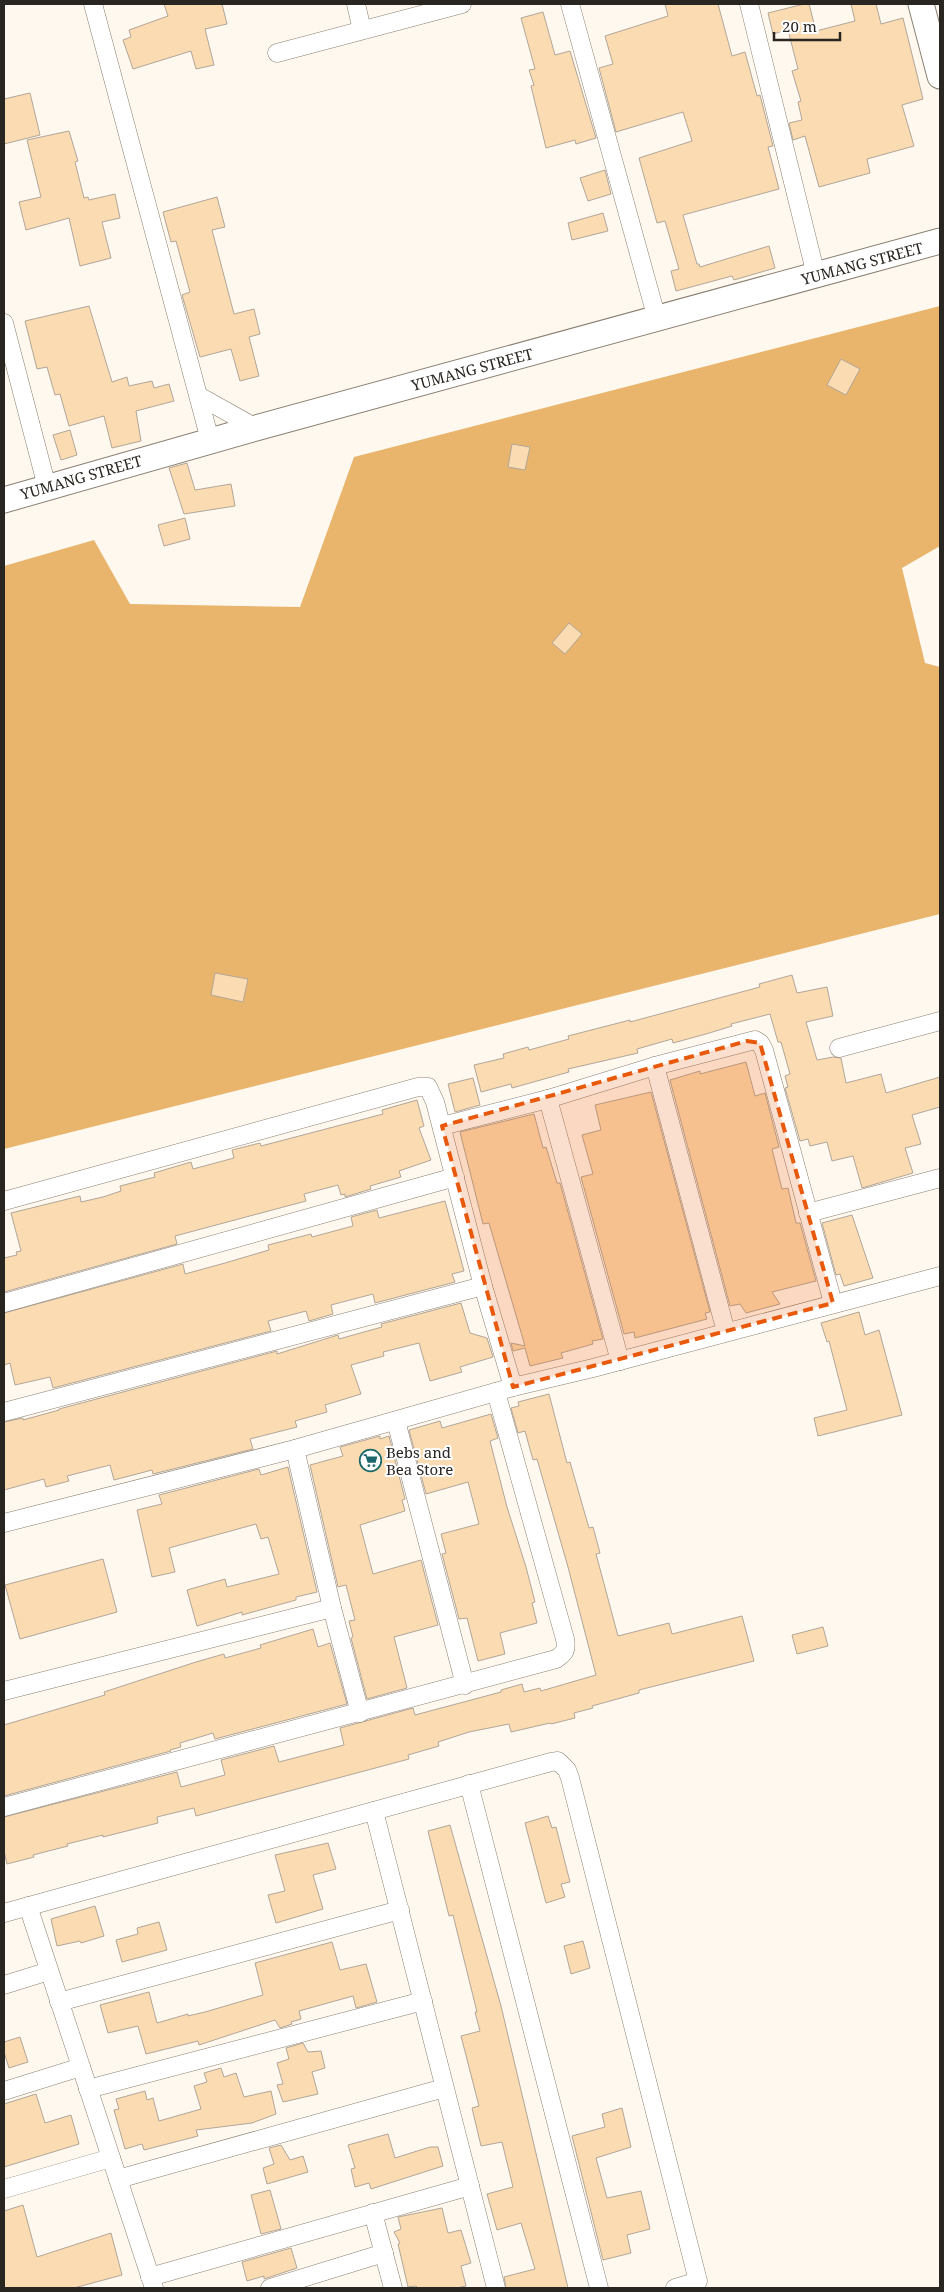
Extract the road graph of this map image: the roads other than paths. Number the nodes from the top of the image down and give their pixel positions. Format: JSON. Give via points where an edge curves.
{"nodes":[{"id":1,"x":92,"y":4,"type":"edge"},
{"id":2,"x":356,"y":4,"type":"edge"},
{"id":3,"x":462,"y":4,"type":"edge"},
{"id":4,"x":570,"y":4,"type":"edge"},
{"id":5,"x":749,"y":4,"type":"edge"},
{"id":6,"x":920,"y":4,"type":"edge"},
{"id":7,"x":362,"y":30,"type":"junction"},
{"id":8,"x":277,"y":53,"type":"dead end"},
{"id":9,"x":940,"y":76,"type":"edge"},
{"id":10,"x":940,"y":241,"type":"edge"},
{"id":11,"x":816,"y":275,"type":"junction"},
{"id":12,"x":657,"y":319,"type":"junction"},
{"id":13,"x":4,"y":322,"type":"edge"},
{"id":14,"x":199,"y":396,"type":"junction"},
{"id":15,"x":256,"y":428,"type":"junction"},
{"id":16,"x":210,"y":440,"type":"junction"},
{"id":17,"x":46,"y":488,"type":"junction"},
{"id":18,"x":4,"y":500,"type":"edge"},
{"id":19,"x":940,"y":1021,"type":"edge"},
{"id":20,"x":839,"y":1048,"type":"dead end"},
{"id":21,"x":655,"y":1066,"type":"junction"},
{"id":22,"x":548,"y":1099,"type":"junction"},
{"id":23,"x":442,"y":1126,"type":"junction"},
{"id":24,"x":455,"y":1176,"type":"junction"},
{"id":25,"x":940,"y":1178,"type":"edge"},
{"id":26,"x":4,"y":1201,"type":"edge"},
{"id":27,"x":808,"y":1213,"type":"junction"},
{"id":28,"x":940,"y":1276,"type":"edge"},
{"id":29,"x":483,"y":1286,"type":"junction"},
{"id":30,"x":4,"y":1303,"type":"edge"},
{"id":31,"x":833,"y":1304,"type":"junction"},
{"id":32,"x":726,"y":1332,"type":"junction"},
{"id":33,"x":620,"y":1361,"type":"junction"},
{"id":34,"x":513,"y":1386,"type":"junction"},
{"id":35,"x":496,"y":1392,"type":"junction"},
{"id":36,"x":4,"y":1412,"type":"edge"},
{"id":37,"x":396,"y":1421,"type":"junction"},
{"id":38,"x":295,"y":1449,"type":"junction"},
{"id":39,"x":4,"y":1523,"type":"edge"},
{"id":40,"x":332,"y":1608,"type":"junction"},
{"id":41,"x":465,"y":1685,"type":"junction"},
{"id":42,"x":4,"y":1691,"type":"edge"},
{"id":43,"x":360,"y":1713,"type":"junction"},
{"id":44,"x":469,"y":1784,"type":"junction"},
{"id":45,"x":4,"y":1807,"type":"edge"},
{"id":46,"x":374,"y":1810,"type":"junction"},
{"id":47,"x":28,"y":1906,"type":"junction"},
{"id":48,"x":400,"y":1910,"type":"junction"},
{"id":49,"x":4,"y":1913,"type":"edge"},
{"id":50,"x":49,"y":1971,"type":"junction"},
{"id":51,"x":4,"y":1985,"type":"edge"},
{"id":52,"x":423,"y":2001,"type":"junction"},
{"id":53,"x":60,"y":2002,"type":"junction"},
{"id":54,"x":81,"y":2067,"type":"junction"},
{"id":55,"x":444,"y":2088,"type":"junction"},
{"id":56,"x":88,"y":2089,"type":"junction"},
{"id":57,"x":4,"y":2090,"type":"edge"},
{"id":58,"x":111,"y":2158,"type":"junction"},
{"id":59,"x":118,"y":2179,"type":"junction"},
{"id":60,"x":470,"y":2186,"type":"junction"},
{"id":61,"x":4,"y":2190,"type":"edge"},
{"id":62,"x":373,"y":2213,"type":"junction"},
{"id":63,"x":384,"y":2253,"type":"junction"},
{"id":64,"x":152,"y":2283,"type":"edge"},
{"id":65,"x":270,"y":2288,"type":"edge"},
{"id":66,"x":394,"y":2288,"type":"edge"},
{"id":67,"x":496,"y":2288,"type":"edge"},
{"id":68,"x":599,"y":2288,"type":"edge"},
{"id":69,"x":675,"y":2288,"type":"edge"}],
"edges":[{"from":1,"to":14,"type":"street"},
{"from":2,"to":7,"type":"street"},
{"from":3,"to":7,"type":"street"},
{"from":4,"to":12,"type":"street"},
{"from":5,"to":11,"type":"street"},
{"from":6,"to":9,"type":"main road"},
{"from":7,"to":8,"type":"street"},
{"from":10,"to":11,"type":"main road","name":"YUMANG STREET"},
{"from":11,"to":12,"type":"main road","name":"YUMANG STREET"},
{"from":12,"to":15,"type":"main road","name":"YUMANG STREET"},
{"from":13,"to":17,"type":"street"},
{"from":14,"to":15,"type":"street"},
{"from":14,"to":16,"type":"street"},
{"from":15,"to":16,"type":"main road","name":"YUMANG STREET"},
{"from":16,"to":17,"type":"main road","name":"YUMANG STREET"},
{"from":17,"to":18,"type":"main road","name":"YUMANG STREET"},
{"from":19,"to":20,"type":"street"},
{"from":21,"to":22,"type":"street"},
{"from":21,"to":27,"type":"street","via":[[747,1041],[760,1043]]},
{"from":21,"to":32,"type":"street"},
{"from":22,"to":23,"type":"street"},
{"from":22,"to":33,"type":"street"},
{"from":23,"to":24,"type":"street"},
{"from":23,"to":26,"type":"street","via":[[433,1095],[428,1087],[418,1086]]},
{"from":24,"to":29,"type":"street"},
{"from":24,"to":30,"type":"street"},
{"from":25,"to":27,"type":"street"},
{"from":27,"to":31,"type":"street"},
{"from":28,"to":31,"type":"street"},
{"from":29,"to":34,"type":"street"},
{"from":29,"to":36,"type":"street"},
{"from":31,"to":32,"type":"street"},
{"from":32,"to":33,"type":"street"},
{"from":33,"to":34,"type":"street"},
{"from":34,"to":35,"type":"street"},
{"from":35,"to":37,"type":"street"},
{"from":35,"to":41,"type":"street","via":[[567,1649],[556,1659]]},
{"from":37,"to":38,"type":"street"},
{"from":37,"to":41,"type":"street"},
{"from":38,"to":39,"type":"street"},
{"from":38,"to":40,"type":"street"},
{"from":40,"to":42,"type":"street"},
{"from":40,"to":43,"type":"street"},
{"from":41,"to":43,"type":"street"},
{"from":43,"to":45,"type":"street"},
{"from":44,"to":46,"type":"street"},
{"from":44,"to":68,"type":"street"},
{"from":44,"to":69,"type":"street","via":[[551,1762],[558,1762],[568,1770],[698,2281]]},
{"from":46,"to":47,"type":"street"},
{"from":46,"to":48,"type":"street"},
{"from":47,"to":49,"type":"street"},
{"from":47,"to":50,"type":"street"},
{"from":48,"to":52,"type":"street"},
{"from":48,"to":53,"type":"street"},
{"from":50,"to":51,"type":"street"},
{"from":50,"to":53,"type":"street"},
{"from":52,"to":55,"type":"street"},
{"from":52,"to":56,"type":"street"},
{"from":53,"to":54,"type":"street"},
{"from":54,"to":56,"type":"street"},
{"from":54,"to":57,"type":"street"},
{"from":55,"to":59,"type":"street"},
{"from":55,"to":60,"type":"street"},
{"from":56,"to":58,"type":"street"},
{"from":58,"to":59,"type":"street"},
{"from":58,"to":61,"type":"street"},
{"from":59,"to":64,"type":"street"},
{"from":60,"to":62,"type":"street"},
{"from":60,"to":67,"type":"street"},
{"from":62,"to":63,"type":"street"},
{"from":62,"to":64,"type":"street"},
{"from":63,"to":65,"type":"street"},
{"from":63,"to":66,"type":"street"}]}
